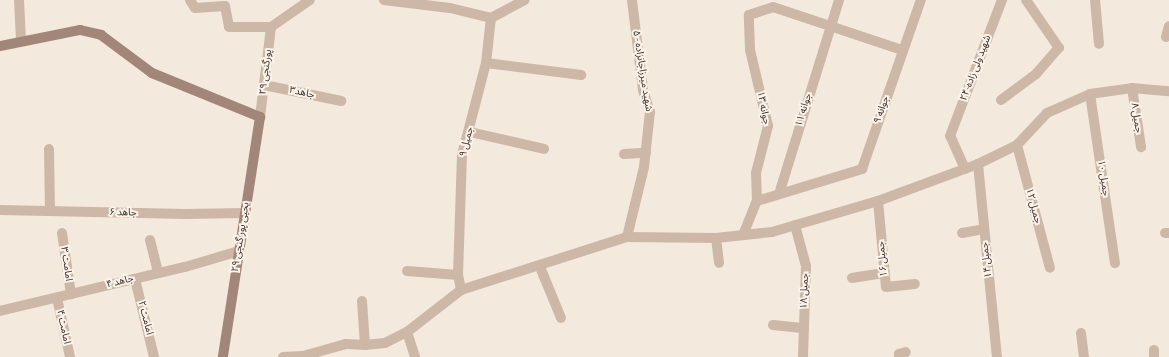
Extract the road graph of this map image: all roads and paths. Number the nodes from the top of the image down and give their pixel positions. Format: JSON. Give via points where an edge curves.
{"nodes":[{"id":1,"x":19,"y":0,"type":"edge"},
{"id":2,"x":190,"y":0,"type":"edge"},
{"id":3,"x":310,"y":0,"type":"edge"},
{"id":4,"x":384,"y":0,"type":"edge"},
{"id":5,"x":525,"y":0,"type":"edge"},
{"id":6,"x":632,"y":0,"type":"edge"},
{"id":7,"x":839,"y":0,"type":"edge"},
{"id":8,"x":921,"y":0,"type":"edge"},
{"id":9,"x":1002,"y":0,"type":"edge"},
{"id":10,"x":1026,"y":0,"type":"edge"},
{"id":11,"x":1095,"y":0,"type":"edge"},
{"id":12,"x":774,"y":3,"type":"edge"},
{"id":13,"x":491,"y":18,"type":"junction"},
{"id":14,"x":830,"y":26,"type":"junction"},
{"id":15,"x":1169,"y":26,"type":"edge"},
{"id":16,"x":271,"y":27,"type":"junction"},
{"id":17,"x":1166,"y":37,"type":"dead end"},
{"id":18,"x":21,"y":41,"type":"junction"},
{"id":19,"x":1099,"y":44,"type":"dead end"},
{"id":20,"x":0,"y":46,"type":"edge"},
{"id":21,"x":902,"y":50,"type":"junction"},
{"id":22,"x":486,"y":63,"type":"junction"},
{"id":23,"x":581,"y":75,"type":"dead end"},
{"id":24,"x":264,"y":85,"type":"junction"},
{"id":25,"x":1132,"y":88,"type":"junction"},
{"id":26,"x":1169,"y":91,"type":"edge"},
{"id":27,"x":1090,"y":94,"type":"junction"},
{"id":28,"x":341,"y":100,"type":"dead end"},
{"id":29,"x":1001,"y":100,"type":"dead end"},
{"id":30,"x":260,"y":117,"type":"junction"},
{"id":31,"x":470,"y":132,"type":"junction"},
{"id":32,"x":1017,"y":145,"type":"junction"},
{"id":33,"x":1141,"y":147,"type":"dead end"},
{"id":34,"x":49,"y":149,"type":"dead end"},
{"id":35,"x":544,"y":149,"type":"dead end"},
{"id":36,"x":624,"y":154,"type":"dead end"},
{"id":37,"x":646,"y":154,"type":"junction"},
{"id":38,"x":978,"y":164,"type":"junction"},
{"id":39,"x":965,"y":169,"type":"junction"},
{"id":40,"x":779,"y":194,"type":"junction"},
{"id":41,"x":757,"y":201,"type":"junction"},
{"id":42,"x":878,"y":201,"type":"junction"},
{"id":43,"x":0,"y":210,"type":"edge"},
{"id":44,"x":50,"y":211,"type":"junction"},
{"id":45,"x":245,"y":213,"type":"junction"},
{"id":46,"x":795,"y":225,"type":"junction"},
{"id":47,"x":984,"y":229,"type":"junction"},
{"id":48,"x":962,"y":232,"type":"dead end"},
{"id":49,"x":62,"y":233,"type":"dead end"},
{"id":50,"x":743,"y":235,"type":"junction"},
{"id":51,"x":627,"y":237,"type":"junction"},
{"id":52,"x":716,"y":238,"type":"junction"},
{"id":53,"x":150,"y":240,"type":"dead end"},
{"id":54,"x":239,"y":251,"type":"junction"},
{"id":55,"x":719,"y":263,"type":"dead end"},
{"id":56,"x":1115,"y":263,"type":"dead end"},
{"id":57,"x":540,"y":267,"type":"junction"},
{"id":58,"x":1050,"y":268,"type":"dead end"},
{"id":59,"x":407,"y":271,"type":"dead end"},
{"id":60,"x":158,"y":273,"type":"junction"},
{"id":61,"x":884,"y":273,"type":"junction"},
{"id":62,"x":458,"y":275,"type":"junction"},
{"id":63,"x":852,"y":278,"type":"dead end"},
{"id":64,"x":135,"y":279,"type":"junction"},
{"id":65,"x":915,"y":284,"type":"dead end"},
{"id":66,"x":461,"y":290,"type":"junction"},
{"id":67,"x":71,"y":294,"type":"junction"},
{"id":68,"x":57,"y":298,"type":"junction"},
{"id":69,"x":362,"y":301,"type":"dead end"},
{"id":70,"x":0,"y":311,"type":"edge"},
{"id":71,"x":561,"y":318,"type":"dead end"},
{"id":72,"x":773,"y":325,"type":"dead end"},
{"id":73,"x":804,"y":328,"type":"junction"},
{"id":74,"x":407,"y":332,"type":"junction"},
{"id":75,"x":1081,"y":333,"type":"dead end"},
{"id":76,"x":364,"y":345,"type":"junction"},
{"id":77,"x":70,"y":357,"type":"edge"},
{"id":78,"x":154,"y":357,"type":"edge"},
{"id":79,"x":223,"y":357,"type":"edge"},
{"id":80,"x":283,"y":357,"type":"edge"},
{"id":81,"x":415,"y":357,"type":"edge"},
{"id":82,"x":803,"y":357,"type":"edge"},
{"id":83,"x":997,"y":357,"type":"edge"},
{"id":84,"x":1084,"y":357,"type":"edge"}],
"edges":[{"from":1,"to":18,"type":"street"},
{"from":2,"to":16,"type":"street","via":[[195,8],[225,6],[229,27]]},
{"from":3,"to":16,"type":"street"},
{"from":4,"to":13,"type":"street","via":[[450,8]]},
{"from":5,"to":13,"type":"street"},
{"from":6,"to":37,"type":"street","name":"شهید میرزاجانزاده - ۵","via":[[643,90],[650,112]]},
{"from":7,"to":14,"type":"street","name":"جوانه ۱۱"},
{"from":8,"to":21,"type":"street","name":"جوانه ۹"},
{"from":9,"to":39,"type":"street","name":"شهید ولی زاده-۲۴","via":[[950,136]]},
{"from":10,"to":29,"type":"street","via":[[1059,48],[1036,74]]},
{"from":11,"to":19,"type":"street"},
{"from":12,"to":14,"type":"street"},
{"from":12,"to":41,"type":"street","name":"جوانه ۱۳","via":[[749,15],[750,50],[768,126],[756,173]]},
{"from":13,"to":22,"type":"street","name":"جمیل ۹"},
{"from":14,"to":21,"type":"street"},
{"from":14,"to":40,"type":"street","name":"جوانه ۱۱"},
{"from":15,"to":17,"type":"street"},
{"from":16,"to":24,"type":"street","name":"پورگنجی ۲۹"},
{"from":18,"to":20,"type":"main road"},
{"from":18,"to":30,"type":"main road","via":[[80,30],[101,36],[152,73]]},
{"from":21,"to":40,"type":"street","name":"جوانه ۹","via":[[862,169]]},
{"from":22,"to":23,"type":"street"},
{"from":22,"to":31,"type":"street","name":"جمیل ۹"},
{"from":24,"to":28,"type":"street","name":"جاهد۳"},
{"from":24,"to":30,"type":"street","name":"پورگنجی ۲۹"},
{"from":25,"to":26,"type":"street"},
{"from":25,"to":27,"type":"street"},
{"from":25,"to":33,"type":"street","name":"جمیل ۸"},
{"from":27,"to":32,"type":"street","via":[[1047,113]]},
{"from":27,"to":56,"type":"street","name":"جمیل ۱۰"},
{"from":30,"to":45,"type":"main road","name":"یحیی پور گنجی ۲۹"},
{"from":31,"to":35,"type":"street"},
{"from":31,"to":62,"type":"street","name":"جمیل ۹","via":[[462,155]]},
{"from":32,"to":38,"type":"street"},
{"from":32,"to":58,"type":"street","name":"جمیل ۱۲"},
{"from":34,"to":44,"type":"street"},
{"from":36,"to":37,"type":"street"},
{"from":37,"to":51,"type":"street","name":"شهید میرزاجانزاده - ۵"},
{"from":38,"to":39,"type":"street"},
{"from":38,"to":47,"type":"street","name":"جمیل ۱۴"},
{"from":39,"to":42,"type":"street"},
{"from":40,"to":41,"type":"street"},
{"from":41,"to":50,"type":"street"},
{"from":42,"to":46,"type":"street"},
{"from":42,"to":61,"type":"street","name":"جمیل ۱۶"},
{"from":43,"to":44,"type":"street","name":"جاهد ۶"},
{"from":44,"to":45,"type":"street","name":"جاهد ۶"},
{"from":45,"to":54,"type":"main road","name":"یحیی پور گنجی ۲۹"},
{"from":46,"to":50,"type":"street","via":[[772,232]]},
{"from":46,"to":73,"type":"street","name":"جمیل ۱۸","via":[[806,266]]},
{"from":47,"to":48,"type":"street"},
{"from":47,"to":83,"type":"street","name":"جمیل ۱۴"},
{"from":49,"to":67,"type":"street","name":"امامت ۳"},
{"from":50,"to":52,"type":"street"},
{"from":51,"to":52,"type":"street"},
{"from":51,"to":57,"type":"street"},
{"from":52,"to":55,"type":"street"},
{"from":53,"to":60,"type":"street"},
{"from":54,"to":60,"type":"street","name":"جاهد ۴"},
{"from":54,"to":79,"type":"main road","name":"یحیی پور گنجی ۲۹"},
{"from":57,"to":66,"type":"street"},
{"from":57,"to":71,"type":"street"},
{"from":59,"to":62,"type":"street"},
{"from":60,"to":64,"type":"street","name":"جاهد ۴"},
{"from":61,"to":63,"type":"street"},
{"from":61,"to":65,"type":"street","name":"جمیل ۱۶","via":[[886,287]]},
{"from":62,"to":66,"type":"street","name":"جمیل ۹"},
{"from":64,"to":67,"type":"street","name":"جاهد ۴"},
{"from":64,"to":78,"type":"street","name":"امامت ۲"},
{"from":66,"to":74,"type":"street"},
{"from":67,"to":68,"type":"street","name":"جاهد ۴"},
{"from":68,"to":70,"type":"street","name":"جاهد ۴"},
{"from":68,"to":77,"type":"street","name":"امامت ۴"},
{"from":69,"to":76,"type":"street"},
{"from":72,"to":73,"type":"street"},
{"from":73,"to":82,"type":"street","name":"جمیل ۱۸"},
{"from":74,"to":76,"type":"street","via":[[385,343]]},
{"from":74,"to":81,"type":"street"},
{"from":75,"to":84,"type":"street"},
{"from":76,"to":80,"type":"street","via":[[346,344],[303,356]]}]}
